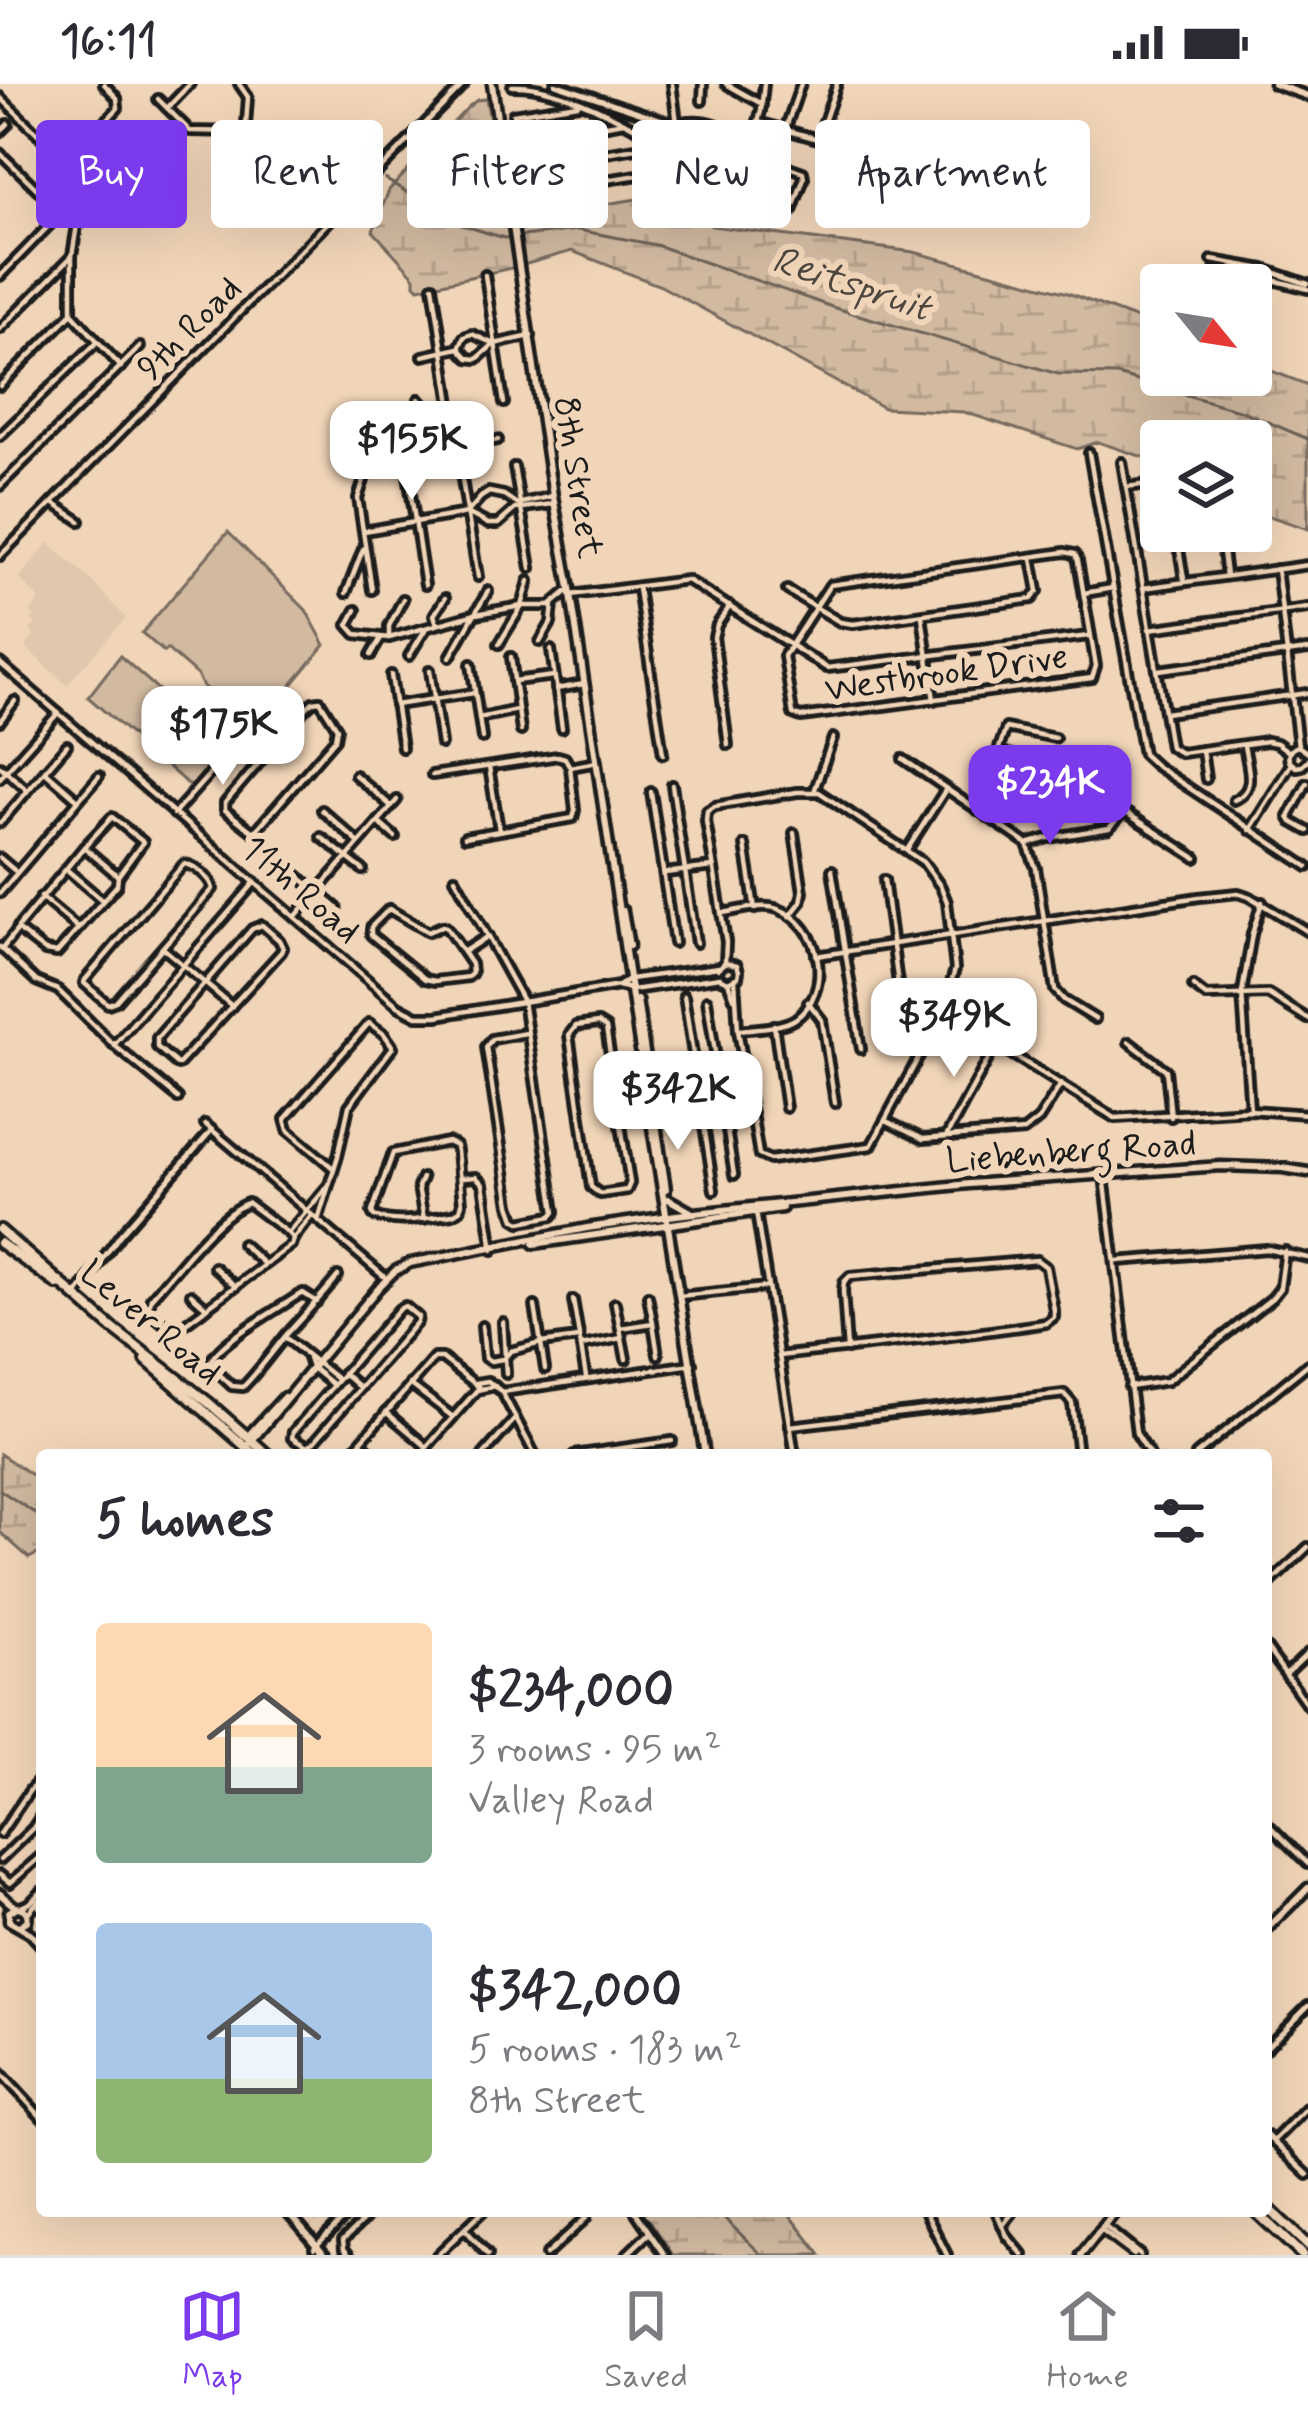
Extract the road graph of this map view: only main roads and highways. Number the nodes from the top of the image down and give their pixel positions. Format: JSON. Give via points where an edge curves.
{"nodes":[{"id":1,"x":0,"y":1230,"type":"edge"},
{"id":2,"x":2,"y":1246,"type":"edge"},
{"id":3,"x":75,"y":1297,"type":"junction"},
{"id":4,"x":247,"y":1442,"type":"junction"},
{"id":5,"x":252,"y":1449,"type":"edge"},
{"id":6,"x":258,"y":1449,"type":"edge"},
{"id":7,"x":1272,"y":2212,"type":"edge"},
{"id":8,"x":1262,"y":2217,"type":"edge"},
{"id":9,"x":1308,"y":2246,"type":"edge"},
{"id":10,"x":1298,"y":2253,"type":"edge"}],
"edges":[{"from":1,"to":3,"type":"main road","name":"Lever Road"},
{"from":2,"to":3,"type":"main road","name":"Lever Road"},
{"from":3,"to":4,"type":"main road","name":"Lever Road"},
{"from":4,"to":5,"type":"main road","name":"Lever Road"},
{"from":4,"to":6,"type":"main road","name":"Lever Road"},
{"from":7,"to":9,"type":"main road"},
{"from":8,"to":10,"type":"main road"}]}
